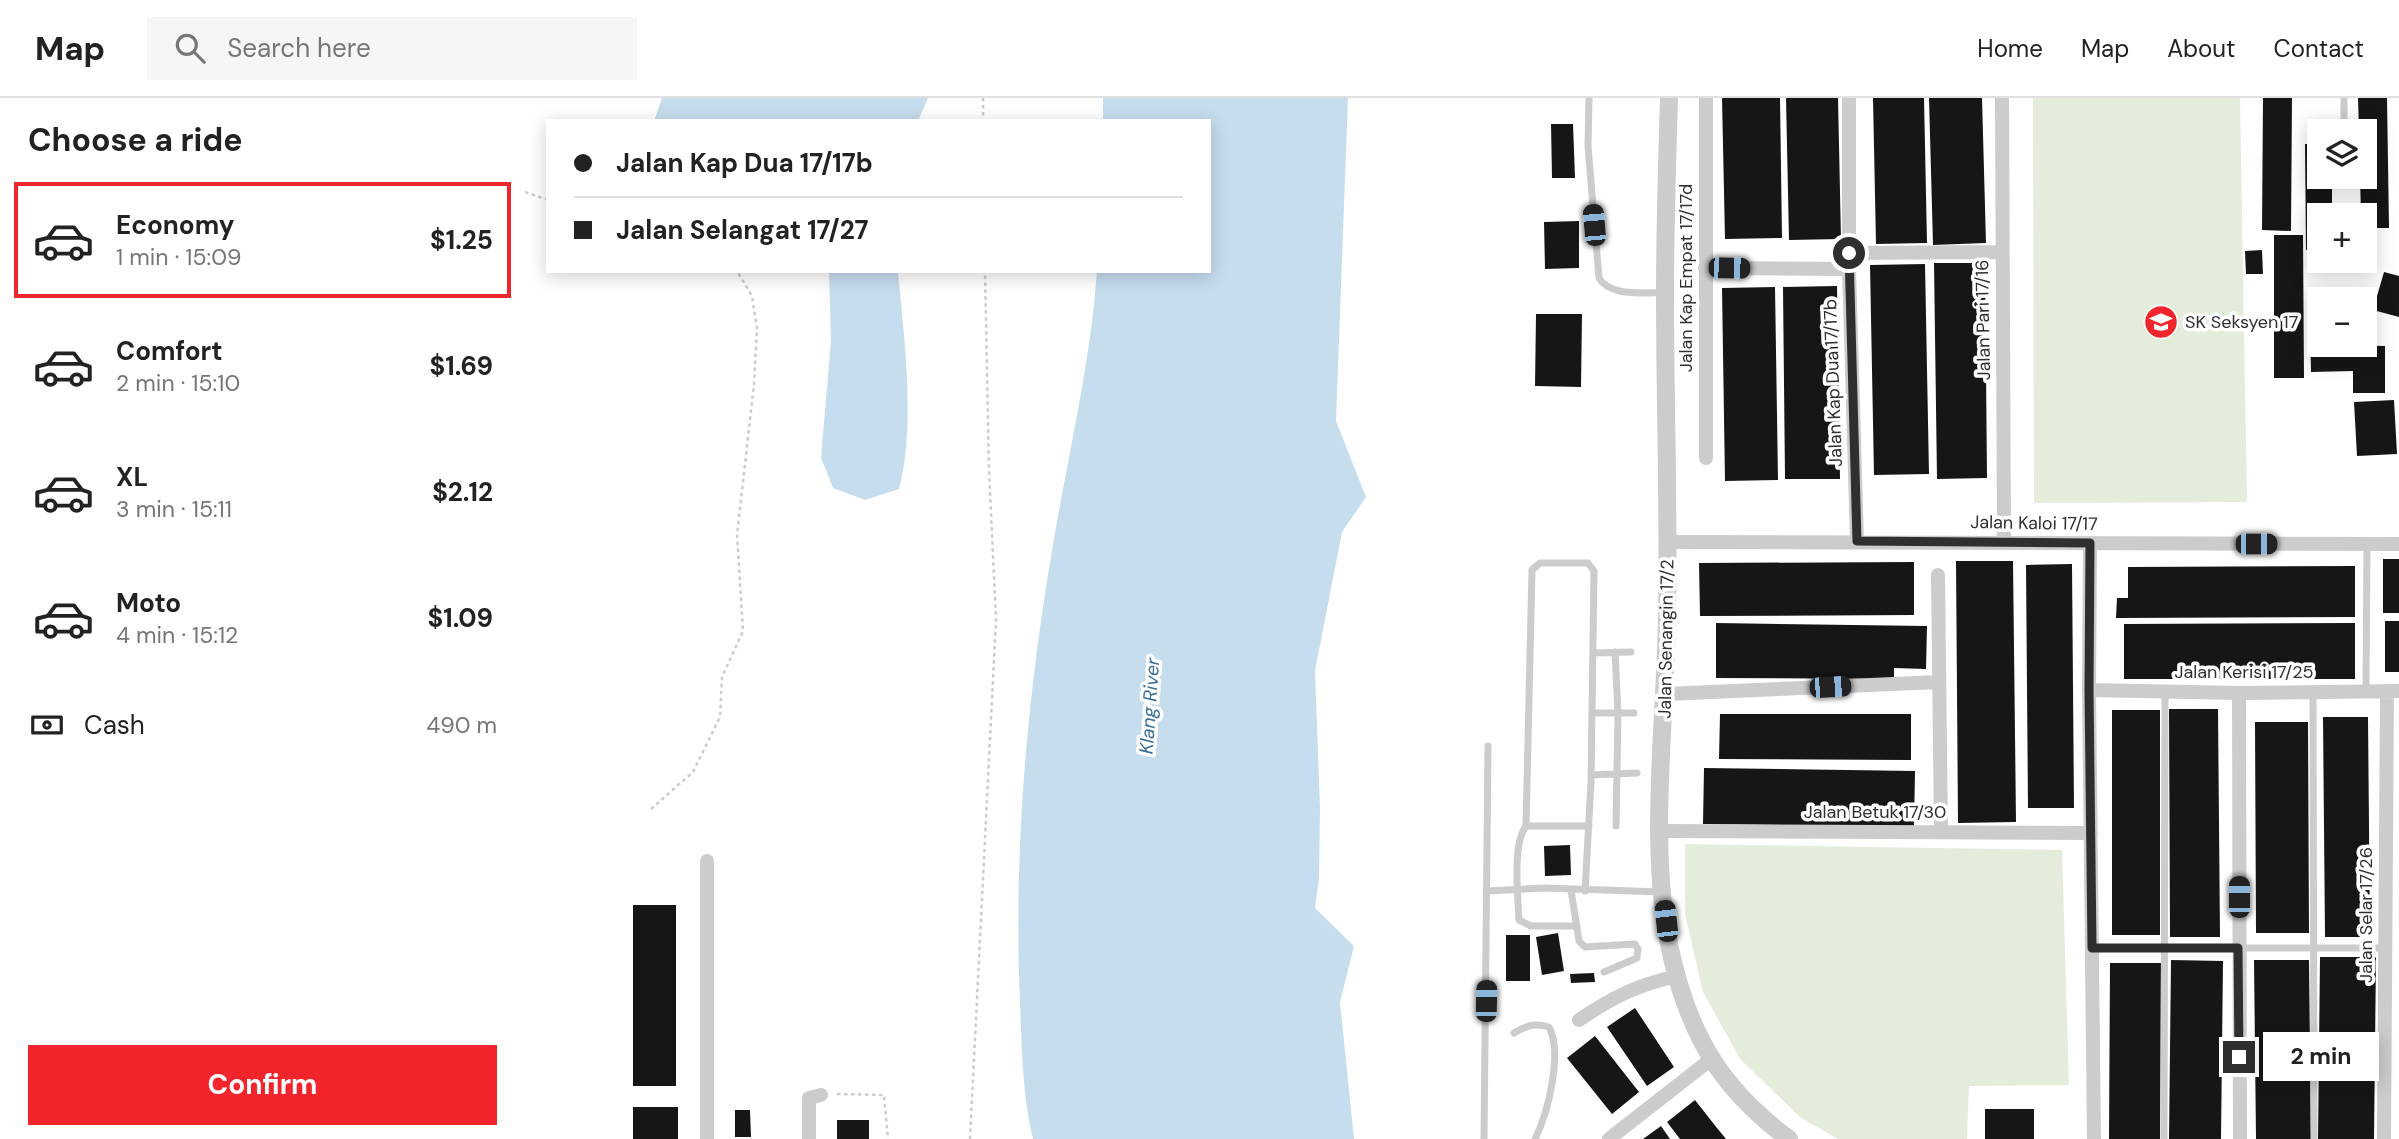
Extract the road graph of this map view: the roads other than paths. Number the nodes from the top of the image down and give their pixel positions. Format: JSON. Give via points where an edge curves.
{"nodes":[{"id":1,"x":1589,"y":98,"type":"edge"},
{"id":2,"x":1669,"y":98,"type":"edge"},
{"id":3,"x":1706,"y":98,"type":"edge"},
{"id":4,"x":1849,"y":98,"type":"edge"},
{"id":5,"x":2001,"y":98,"type":"edge"},
{"id":6,"x":2344,"y":98,"type":"edge"},
{"id":7,"x":2344,"y":119,"type":"edge"},
{"id":8,"x":2001,"y":251,"type":"junction"},
{"id":9,"x":1849,"y":253,"type":"junction"},
{"id":10,"x":1705,"y":268,"type":"junction"},
{"id":11,"x":1849,"y":269,"type":"junction"},
{"id":12,"x":1665,"y":293,"type":"junction"},
{"id":13,"x":1706,"y":458,"type":"dead end"},
{"id":14,"x":1857,"y":541,"type":"junction"},
{"id":15,"x":2004,"y":541,"type":"junction"},
{"id":16,"x":1668,"y":542,"type":"junction"},
{"id":17,"x":2090,"y":543,"type":"junction"},
{"id":18,"x":2367,"y":544,"type":"junction"},
{"id":19,"x":2399,"y":544,"type":"edge"},
{"id":20,"x":1938,"y":575,"type":"dead end"},
{"id":21,"x":1615,"y":652,"type":"junction"},
{"id":22,"x":1631,"y":652,"type":"dead end"},
{"id":23,"x":1593,"y":653,"type":"junction"},
{"id":24,"x":1939,"y":682,"type":"junction"},
{"id":25,"x":2089,"y":690,"type":"junction"},
{"id":26,"x":2165,"y":691,"type":"junction"},
{"id":27,"x":2366,"y":691,"type":"junction"},
{"id":28,"x":2393,"y":691,"type":"edge"},
{"id":29,"x":2313,"y":692,"type":"junction"},
{"id":30,"x":2239,"y":693,"type":"junction"},
{"id":31,"x":1665,"y":694,"type":"junction"},
{"id":32,"x":1592,"y":713,"type":"junction"},
{"id":33,"x":1618,"y":713,"type":"junction"},
{"id":34,"x":1633,"y":713,"type":"dead end"},
{"id":35,"x":1488,"y":746,"type":"dead end"},
{"id":36,"x":1637,"y":773,"type":"dead end"},
{"id":37,"x":1617,"y":774,"type":"junction"},
{"id":38,"x":1591,"y":775,"type":"junction"},
{"id":39,"x":1526,"y":826,"type":"junction"},
{"id":40,"x":1588,"y":826,"type":"junction"},
{"id":41,"x":1616,"y":826,"type":"dead end"},
{"id":42,"x":1660,"y":831,"type":"junction"},
{"id":43,"x":1941,"y":832,"type":"junction"},
{"id":44,"x":2091,"y":833,"type":"junction"},
{"id":45,"x":2392,"y":834,"type":"edge"},
{"id":46,"x":707,"y":861,"type":"dead end"},
{"id":47,"x":1517,"y":890,"type":"junction"},
{"id":48,"x":1571,"y":890,"type":"junction"},
{"id":49,"x":1488,"y":891,"type":"junction"},
{"id":50,"x":1585,"y":891,"type":"junction"},
{"id":51,"x":1663,"y":892,"type":"junction"},
{"id":52,"x":1577,"y":926,"type":"junction"},
{"id":53,"x":2092,"y":948,"type":"junction"},
{"id":54,"x":2166,"y":948,"type":"junction"},
{"id":55,"x":2238,"y":948,"type":"junction"},
{"id":56,"x":2313,"y":948,"type":"junction"},
{"id":57,"x":2385,"y":948,"type":"junction"},
{"id":58,"x":1604,"y":972,"type":"dead end"},
{"id":59,"x":1677,"y":976,"type":"junction"},
{"id":60,"x":1579,"y":1020,"type":"dead end"},
{"id":61,"x":1514,"y":1033,"type":"dead end"},
{"id":62,"x":1710,"y":1060,"type":"junction"},
{"id":63,"x":821,"y":1095,"type":"road end"},
{"id":64,"x":707,"y":1139,"type":"edge"},
{"id":65,"x":809,"y":1139,"type":"edge"},
{"id":66,"x":1484,"y":1139,"type":"edge"},
{"id":67,"x":1535,"y":1139,"type":"edge"},
{"id":68,"x":1609,"y":1139,"type":"edge"},
{"id":69,"x":1789,"y":1139,"type":"edge"},
{"id":70,"x":2094,"y":1139,"type":"edge"},
{"id":71,"x":2164,"y":1139,"type":"edge"},
{"id":72,"x":2240,"y":1139,"type":"edge"},
{"id":73,"x":2313,"y":1139,"type":"edge"},
{"id":74,"x":2384,"y":1139,"type":"edge"}],
"edges":[{"from":1,"to":12,"type":"lane","via":[[1588,146],[1599,278],[1614,290]]},
{"from":2,"to":12,"type":"street","name":"Jalan Senangin 17/2"},
{"from":3,"to":10,"type":"street","name":"Jalan Kap Empat 17/17d"},
{"from":4,"to":9,"type":"street","name":"Jalan Kap Dua 17/17b"},
{"from":5,"to":8,"type":"street","name":"Jalan Pari 17/16"},
{"from":6,"to":7,"type":"lane"},
{"from":8,"to":9,"type":"street"},
{"from":8,"to":15,"type":"street","name":"Jalan Pari 17/16"},
{"from":9,"to":11,"type":"street","name":"Jalan Kap Dua 17/17b"},
{"from":10,"to":11,"type":"street"},
{"from":10,"to":13,"type":"street","name":"Jalan Kap Empat 17/17d"},
{"from":11,"to":14,"type":"street","name":"Jalan Kap Dua 17/17b"},
{"from":12,"to":16,"type":"street","name":"Jalan Senangin 17/2"},
{"from":14,"to":15,"type":"street","name":"Jalan Kaloi 17/17"},
{"from":14,"to":16,"type":"street","name":"Jalan Kaloi 17/17"},
{"from":15,"to":17,"type":"street","name":"Jalan Kaloi 17/17"},
{"from":16,"to":31,"type":"street","name":"Jalan Senangin 17/2"},
{"from":17,"to":18,"type":"street","name":"Jalan Kaloi 17/17"},
{"from":17,"to":25,"type":"street"},
{"from":18,"to":19,"type":"street","name":"Jalan Kaloi 17/17"},
{"from":18,"to":27,"type":"lane"},
{"from":20,"to":24,"type":"street"},
{"from":21,"to":22,"type":"lane"},
{"from":21,"to":23,"type":"lane"},
{"from":21,"to":33,"type":"lane"},
{"from":23,"to":32,"type":"lane"},
{"from":23,"to":39,"type":"lane","via":[[1594,571],[1588,562],[1540,563],[1532,570],[1531,580]]},
{"from":24,"to":31,"type":"street"},
{"from":24,"to":43,"type":"street"},
{"from":25,"to":26,"type":"street","name":"Jalan Kerisi 17/25"},
{"from":25,"to":44,"type":"street"},
{"from":26,"to":30,"type":"street","name":"Jalan Kerisi 17/25"},
{"from":26,"to":54,"type":"lane"},
{"from":27,"to":28,"type":"street","name":"Jalan Kerisi 17/25"},
{"from":27,"to":29,"type":"street","name":"Jalan Kerisi 17/25"},
{"from":28,"to":45,"type":"street","name":"Jalan Selar 17/26"},
{"from":29,"to":30,"type":"street","name":"Jalan Kerisi 17/25"},
{"from":29,"to":56,"type":"lane"},
{"from":30,"to":55,"type":"street"},
{"from":31,"to":42,"type":"street","name":"Jalan Senangin 17/2"},
{"from":32,"to":33,"type":"lane"},
{"from":32,"to":38,"type":"lane"},
{"from":33,"to":34,"type":"lane"},
{"from":33,"to":37,"type":"lane"},
{"from":35,"to":49,"type":"lane"},
{"from":36,"to":37,"type":"lane"},
{"from":37,"to":38,"type":"lane"},
{"from":37,"to":41,"type":"lane"},
{"from":38,"to":40,"type":"lane"},
{"from":39,"to":40,"type":"lane"},
{"from":39,"to":47,"type":"lane","via":[[1520,841]]},
{"from":40,"to":50,"type":"lane"},
{"from":42,"to":43,"type":"street","name":"Jalan Betuk 17/30"},
{"from":42,"to":51,"type":"street","name":"Jalan Senangin 17/2"},
{"from":43,"to":44,"type":"street","name":"Jalan Betuk 17/30"},
{"from":44,"to":53,"type":"street"},
{"from":45,"to":57,"type":"street","name":"Jalan Selar 17/26"},
{"from":46,"to":64,"type":"street"},
{"from":47,"to":48,"type":"lane"},
{"from":47,"to":49,"type":"lane"},
{"from":47,"to":52,"type":"lane","via":[[1519,920],[1531,926]]},
{"from":48,"to":50,"type":"lane"},
{"from":48,"to":52,"type":"lane"},
{"from":49,"to":66,"type":"lane"},
{"from":50,"to":51,"type":"lane"},
{"from":51,"to":59,"type":"street","name":"Jalan Senangin 17/2"},
{"from":52,"to":58,"type":"lane","via":[[1585,947],[1635,944],[1638,949],[1637,958]]},
{"from":53,"to":54,"type":"lane"},
{"from":53,"to":70,"type":"street"},
{"from":54,"to":55,"type":"lane"},
{"from":54,"to":71,"type":"lane"},
{"from":55,"to":56,"type":"lane"},
{"from":55,"to":72,"type":"street"},
{"from":56,"to":57,"type":"lane"},
{"from":56,"to":73,"type":"lane"},
{"from":57,"to":74,"type":"street","name":"Jalan Selar 17/26"},
{"from":59,"to":60,"type":"street","via":[[1619,993]]},
{"from":59,"to":62,"type":"street","name":"Jalan Senangin 17/2"},
{"from":61,"to":67,"type":"lane","via":[[1538,1024],[1549,1027],[1555,1039],[1553,1075]]},
{"from":62,"to":68,"type":"street"},
{"from":62,"to":69,"type":"street","name":"Jalan Senangin 17/2","via":[[1729,1084]]},
{"from":63,"to":65,"type":"street","via":[[809,1098]]}]}
